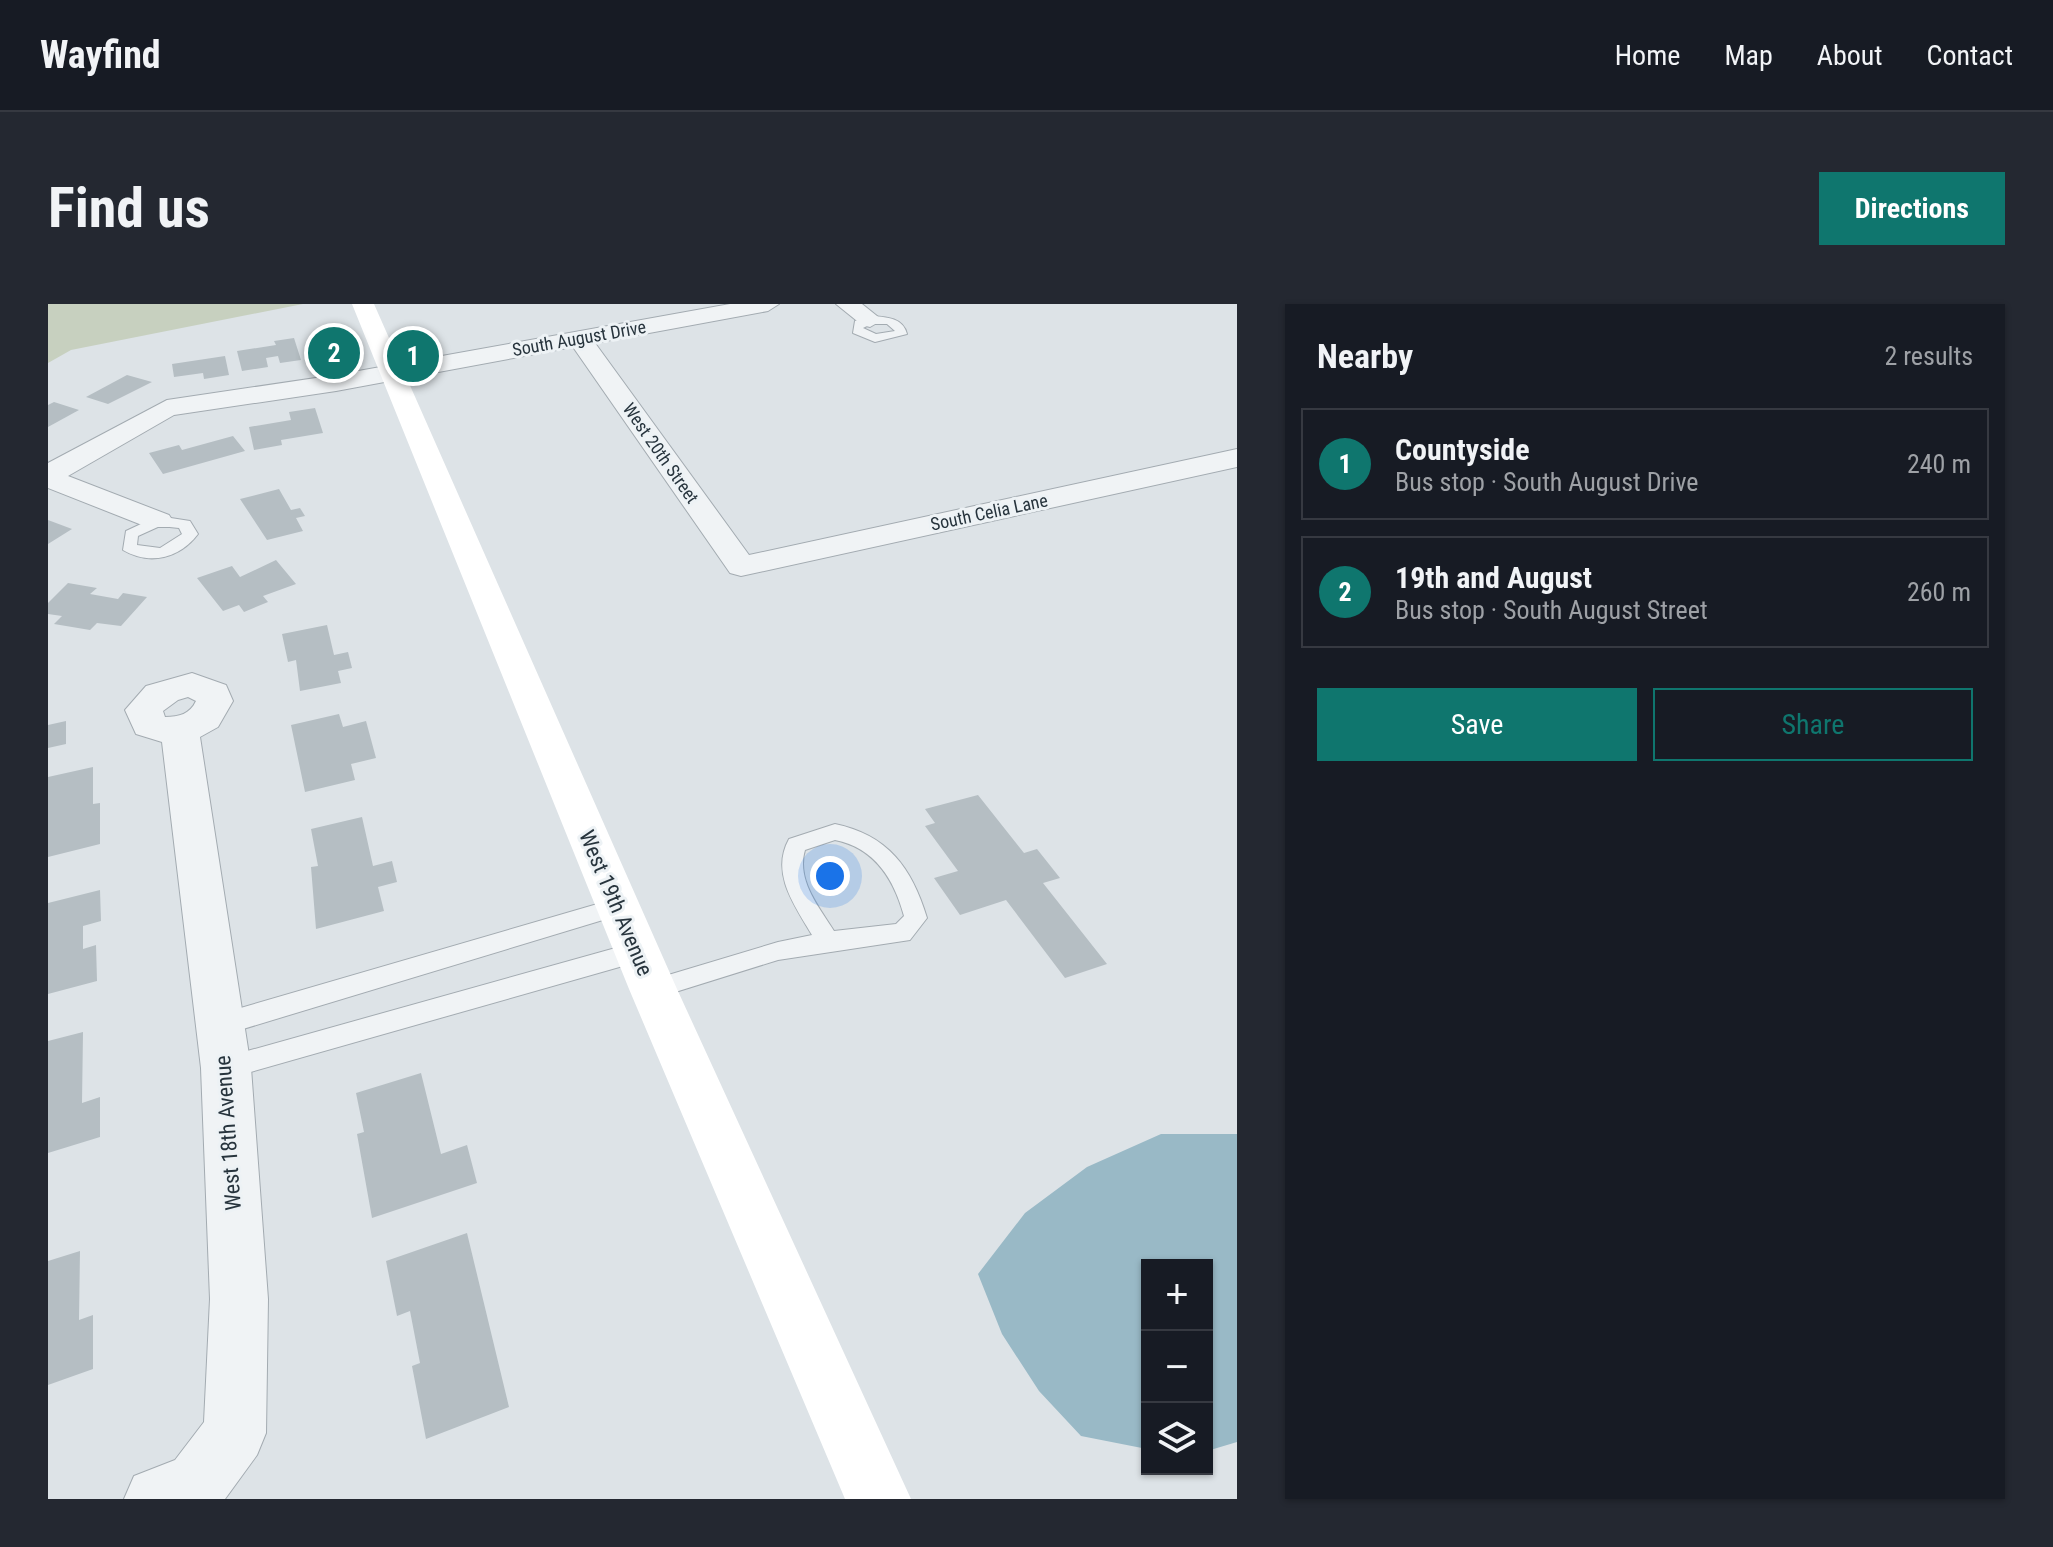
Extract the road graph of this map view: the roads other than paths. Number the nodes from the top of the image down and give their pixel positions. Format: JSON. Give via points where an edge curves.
{"nodes":[{"id":1,"x":363,"y":304,"type":"edge"},
{"id":2,"x":768,"y":304,"type":"edge"},
{"id":3,"x":847,"y":304,"type":"edge"},
{"id":4,"x":870,"y":320,"type":"dead end"},
{"id":5,"x":580,"y":339,"type":"junction"},
{"id":6,"x":391,"y":371,"type":"junction"},
{"id":7,"x":1237,"y":458,"type":"edge"},
{"id":8,"x":48,"y":477,"type":"edge"},
{"id":9,"x":158,"y":521,"type":"dead end"},
{"id":10,"x":741,"y":566,"type":"joint"},
{"id":11,"x":180,"y":730,"type":"dead end"},
{"id":12,"x":618,"y":907,"type":"junction"},
{"id":13,"x":828,"y":941,"type":"junction"},
{"id":14,"x":645,"y":970,"type":"junction"},
{"id":15,"x":223,"y":1047,"type":"junction"},
{"id":16,"x":157,"y":1499,"type":"edge"},
{"id":17,"x":878,"y":1499,"type":"edge"}],
"edges":[{"from":1,"to":6,"type":"street","name":"West 19th Avenue"},
{"from":2,"to":5,"type":"street","name":"South August Drive"},
{"from":3,"to":4,"type":"street"},
{"from":5,"to":6,"type":"street","name":"South August Drive"},
{"from":5,"to":10,"type":"street","name":"West 20th Street"},
{"from":6,"to":8,"type":"street","name":"South August Drive","via":[[167,408]]},
{"from":6,"to":12,"type":"street","name":"West 19th Avenue"},
{"from":7,"to":10,"type":"street","name":"South Celia Lane"},
{"from":8,"to":9,"type":"street"},
{"from":11,"to":15,"type":"street","name":"West 18th Avenue"},
{"from":12,"to":14,"type":"street","name":"West 19th Avenue"},
{"from":12,"to":15,"type":"lane"},
{"from":13,"to":13,"type":"lane","via":[[902,933],[916,918],[896,869],[873,844],[855,834],[810,837],[796,845],[790,857],[792,876]]},
{"from":13,"to":14,"type":"lane"},
{"from":14,"to":15,"type":"lane"},
{"from":14,"to":17,"type":"street","name":"West 19th Avenue"},
{"from":15,"to":16,"type":"street","name":"West 18th Avenue","via":[[239,1299],[235,1433],[197,1484]]}]}
